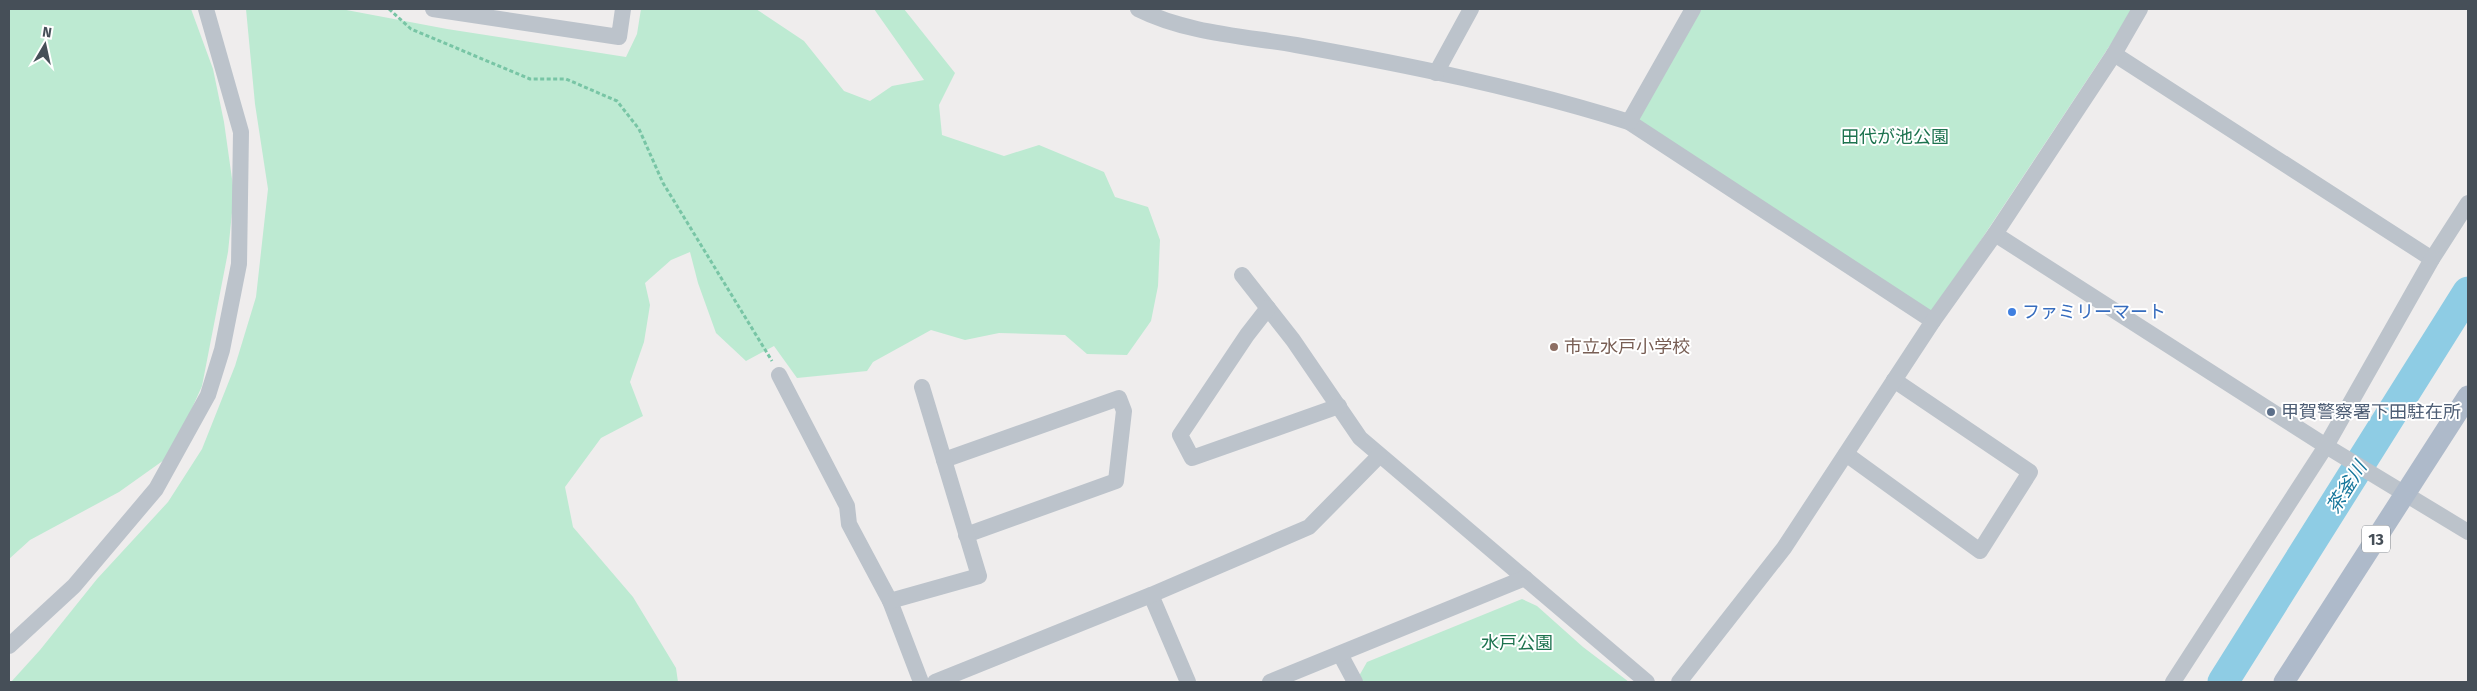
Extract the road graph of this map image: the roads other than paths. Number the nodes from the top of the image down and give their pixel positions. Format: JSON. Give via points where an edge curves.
{"nodes":[{"id":1,"x":206,"y":9,"type":"edge"},
{"id":2,"x":432,"y":9,"type":"edge"},
{"id":3,"x":623,"y":9,"type":"edge"},
{"id":4,"x":1471,"y":9,"type":"edge"},
{"id":5,"x":1692,"y":9,"type":"edge"},
{"id":6,"x":2140,"y":9,"type":"edge"},
{"id":7,"x":1145,"y":10,"type":"edge"},
{"id":8,"x":2114,"y":54,"type":"junction"},
{"id":9,"x":1436,"y":73,"type":"junction"},
{"id":10,"x":1629,"y":122,"type":"junction"},
{"id":11,"x":2468,"y":203,"type":"edge"},
{"id":12,"x":1995,"y":234,"type":"junction"},
{"id":13,"x":2432,"y":259,"type":"junction"},
{"id":14,"x":1242,"y":275,"type":"dead end"},
{"id":15,"x":1268,"y":308,"type":"junction"},
{"id":16,"x":1933,"y":321,"type":"junction"},
{"id":17,"x":779,"y":375,"type":"road end"},
{"id":18,"x":1894,"y":380,"type":"junction"},
{"id":19,"x":922,"y":387,"type":"dead end"},
{"id":20,"x":2468,"y":396,"type":"edge"},
{"id":21,"x":1340,"y":406,"type":"junction"},
{"id":22,"x":2333,"y":450,"type":"junction"},
{"id":23,"x":1846,"y":454,"type":"junction"},
{"id":24,"x":1379,"y":456,"type":"junction"},
{"id":25,"x":944,"y":460,"type":"junction"},
{"id":26,"x":2406,"y":493,"type":"junction"},
{"id":27,"x":2468,"y":532,"type":"edge"},
{"id":28,"x":966,"y":536,"type":"junction"},
{"id":29,"x":1525,"y":578,"type":"junction"},
{"id":30,"x":1151,"y":595,"type":"junction"},
{"id":31,"x":890,"y":601,"type":"junction"},
{"id":32,"x":9,"y":646,"type":"edge"},
{"id":33,"x":1340,"y":654,"type":"junction"},
{"id":34,"x":921,"y":682,"type":"edge"},
{"id":35,"x":935,"y":682,"type":"edge"},
{"id":36,"x":1188,"y":682,"type":"edge"},
{"id":37,"x":1270,"y":682,"type":"edge"},
{"id":38,"x":1355,"y":682,"type":"edge"},
{"id":39,"x":1647,"y":682,"type":"edge"},
{"id":40,"x":1679,"y":682,"type":"edge"},
{"id":41,"x":2173,"y":682,"type":"edge"},
{"id":42,"x":2284,"y":682,"type":"edge"}],
"edges":[{"from":1,"to":32,"type":"street","via":[[241,132],[239,264],[222,350],[208,395],[156,488],[74,586]]},
{"from":2,"to":3,"type":"street","via":[[619,37]]},
{"from":4,"to":9,"type":"street"},
{"from":5,"to":10,"type":"street"},
{"from":6,"to":8,"type":"street"},
{"from":7,"to":9,"type":"street","via":[[1185,27]]},
{"from":8,"to":12,"type":"street"},
{"from":8,"to":13,"type":"street"},
{"from":9,"to":10,"type":"street","via":[[1573,105]]},
{"from":10,"to":16,"type":"street"},
{"from":11,"to":13,"type":"street"},
{"from":12,"to":16,"type":"street"},
{"from":12,"to":22,"type":"street"},
{"from":13,"to":22,"type":"street"},
{"from":14,"to":15,"type":"street"},
{"from":15,"to":21,"type":"street"},
{"from":15,"to":21,"type":"street","via":[[1180,435],[1192,458]]},
{"from":16,"to":18,"type":"street"},
{"from":17,"to":31,"type":"street","via":[[847,506],[849,524]]},
{"from":18,"to":23,"type":"street"},
{"from":18,"to":23,"type":"street","via":[[2030,472],[1980,551]]},
{"from":19,"to":25,"type":"street"},
{"from":20,"to":26,"type":"main road","number":"13"},
{"from":21,"to":24,"type":"street","via":[[1360,438]]},
{"from":22,"to":26,"type":"street"},
{"from":22,"to":41,"type":"street"},
{"from":23,"to":40,"type":"street","via":[[1784,548]]},
{"from":24,"to":29,"type":"street"},
{"from":24,"to":30,"type":"street","via":[[1310,527]]},
{"from":25,"to":28,"type":"street"},
{"from":25,"to":28,"type":"street","via":[[1119,398],[1124,411],[1116,482]]},
{"from":26,"to":27,"type":"street"},
{"from":26,"to":42,"type":"main road","number":"13"},
{"from":28,"to":31,"type":"street","via":[[979,576]]},
{"from":29,"to":33,"type":"street"},
{"from":29,"to":39,"type":"street"},
{"from":30,"to":35,"type":"street"},
{"from":30,"to":36,"type":"street"},
{"from":31,"to":34,"type":"street"},
{"from":33,"to":37,"type":"street"},
{"from":33,"to":38,"type":"street"}]}
